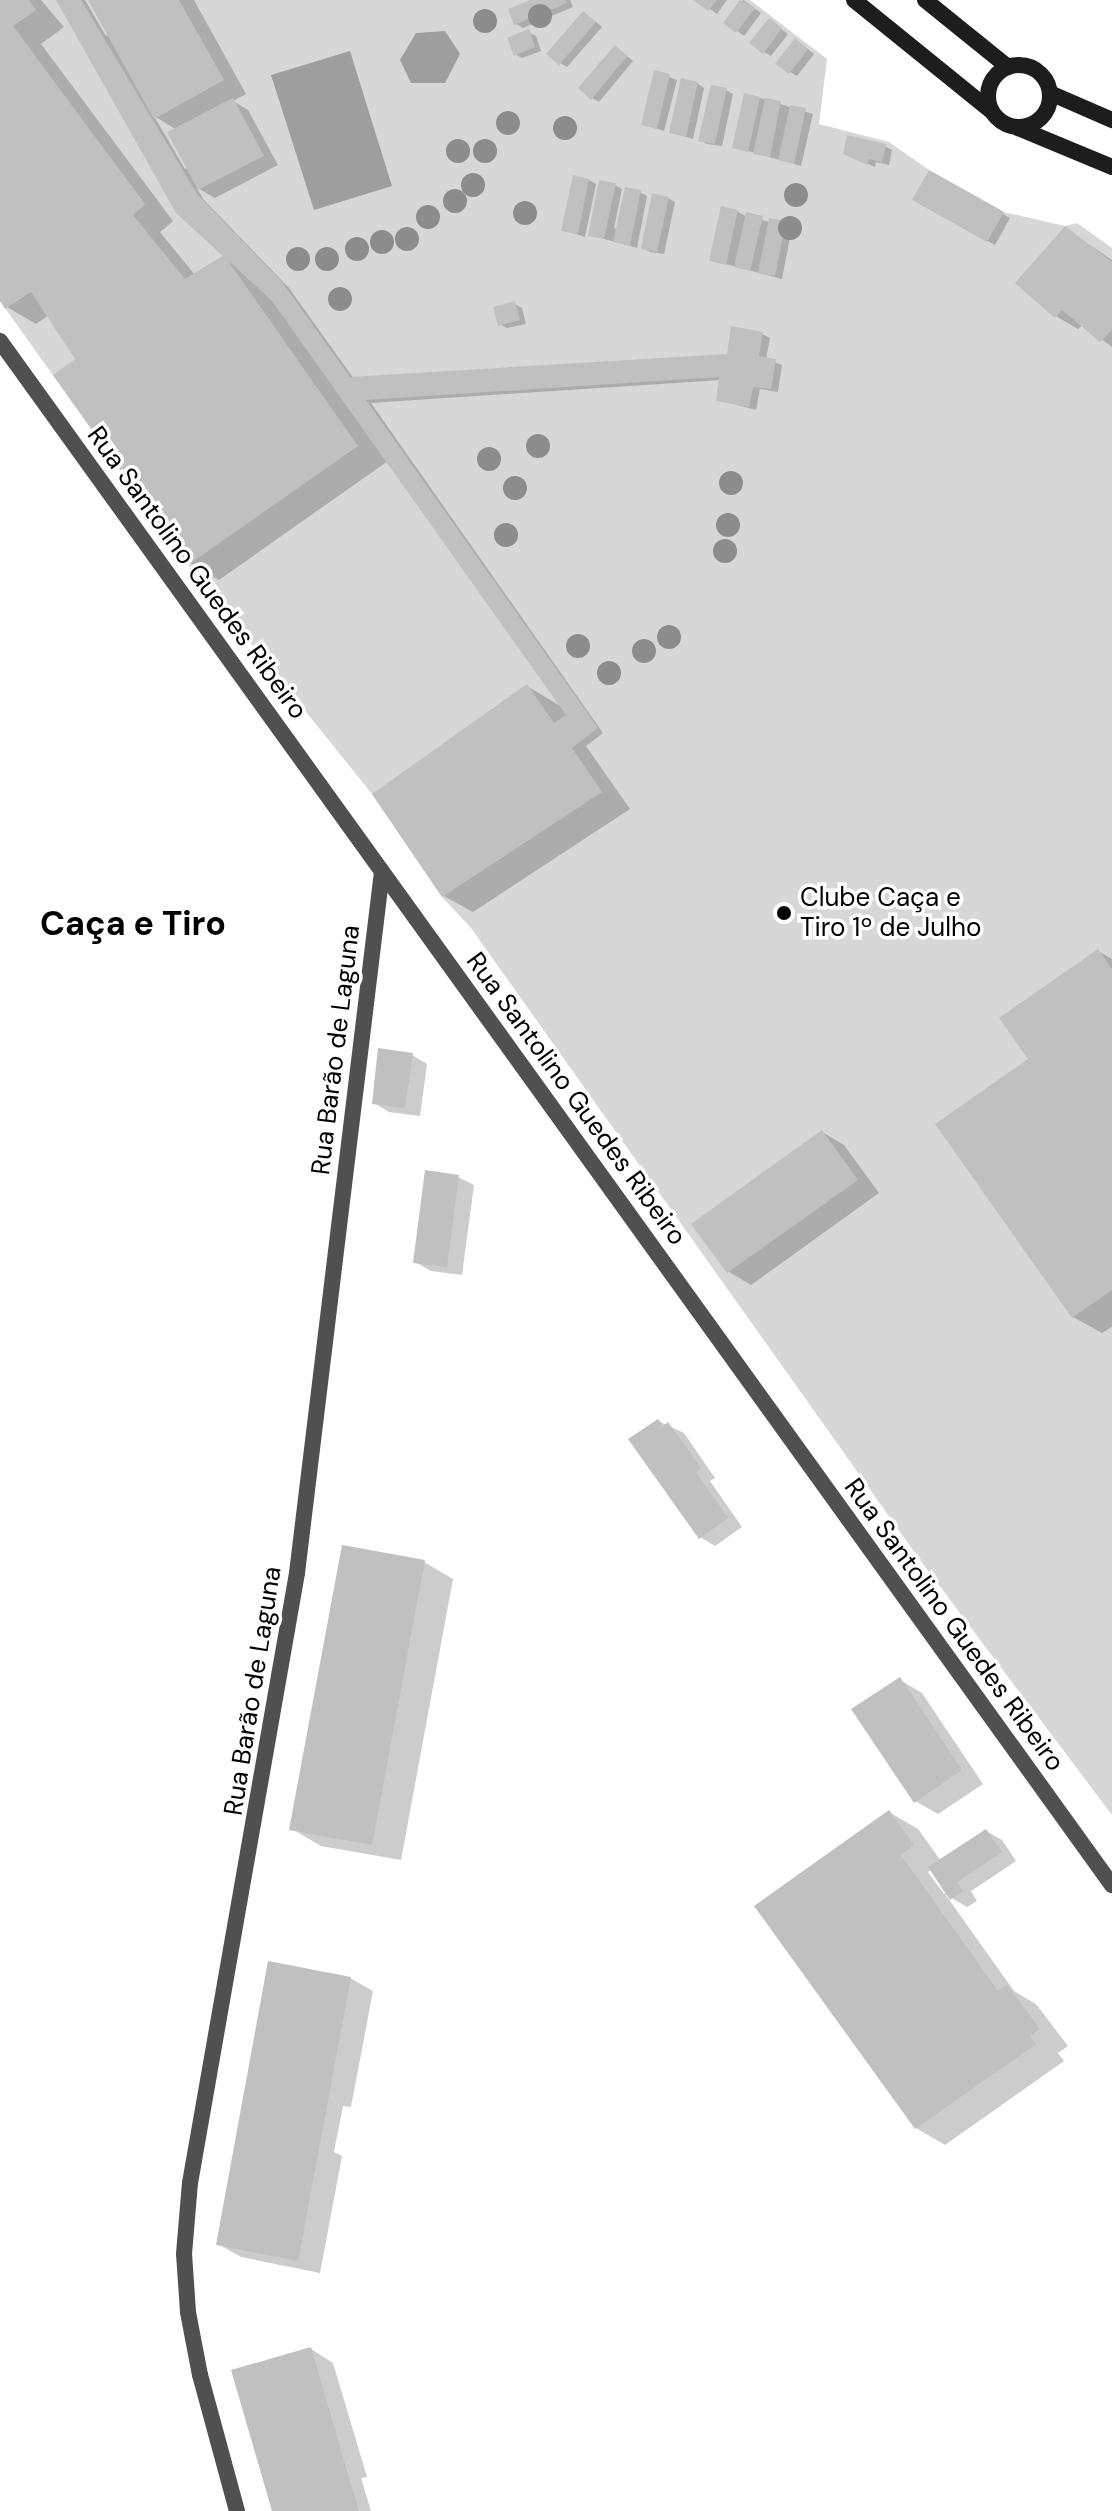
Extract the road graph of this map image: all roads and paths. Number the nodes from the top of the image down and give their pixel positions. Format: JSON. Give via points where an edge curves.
{"nodes":[{"id":1,"x":854,"y":0,"type":"edge"},
{"id":2,"x":925,"y":0,"type":"edge"},
{"id":3,"x":1008,"y":67,"type":"junction"},
{"id":4,"x":1050,"y":93,"type":"junction"},
{"id":5,"x":990,"y":110,"type":"junction"},
{"id":6,"x":1112,"y":120,"type":"edge"},
{"id":7,"x":1018,"y":128,"type":"junction"},
{"id":8,"x":1112,"y":167,"type":"edge"},
{"id":9,"x":0,"y":341,"type":"edge"},
{"id":10,"x":382,"y":872,"type":"junction"},
{"id":11,"x":1112,"y":1885,"type":"edge"},
{"id":12,"x":237,"y":2511,"type":"edge"}],
"edges":[{"from":1,"to":5,"type":"main road"},
{"from":2,"to":3,"type":"main road"},
{"from":3,"to":4,"type":"main road","via":[[1035,69]]},
{"from":3,"to":5,"type":"main road","via":[[998,72],[988,89]]},
{"from":4,"to":6,"type":"main road"},
{"from":4,"to":7,"type":"main road","via":[[1050,104],[1038,121]]},
{"from":5,"to":7,"type":"main road","via":[[1001,123]]},
{"from":7,"to":8,"type":"main road"},
{"from":9,"to":10,"type":"street","name":"Rua Santolino Guedes Ribeiro"},
{"from":10,"to":11,"type":"street","name":"Rua Santolino Guedes Ribeiro"},
{"from":10,"to":12,"type":"street","name":"Rua Barão de Laguna","via":[[297,1573],[190,2183],[184,2254],[188,2312]]}]}
